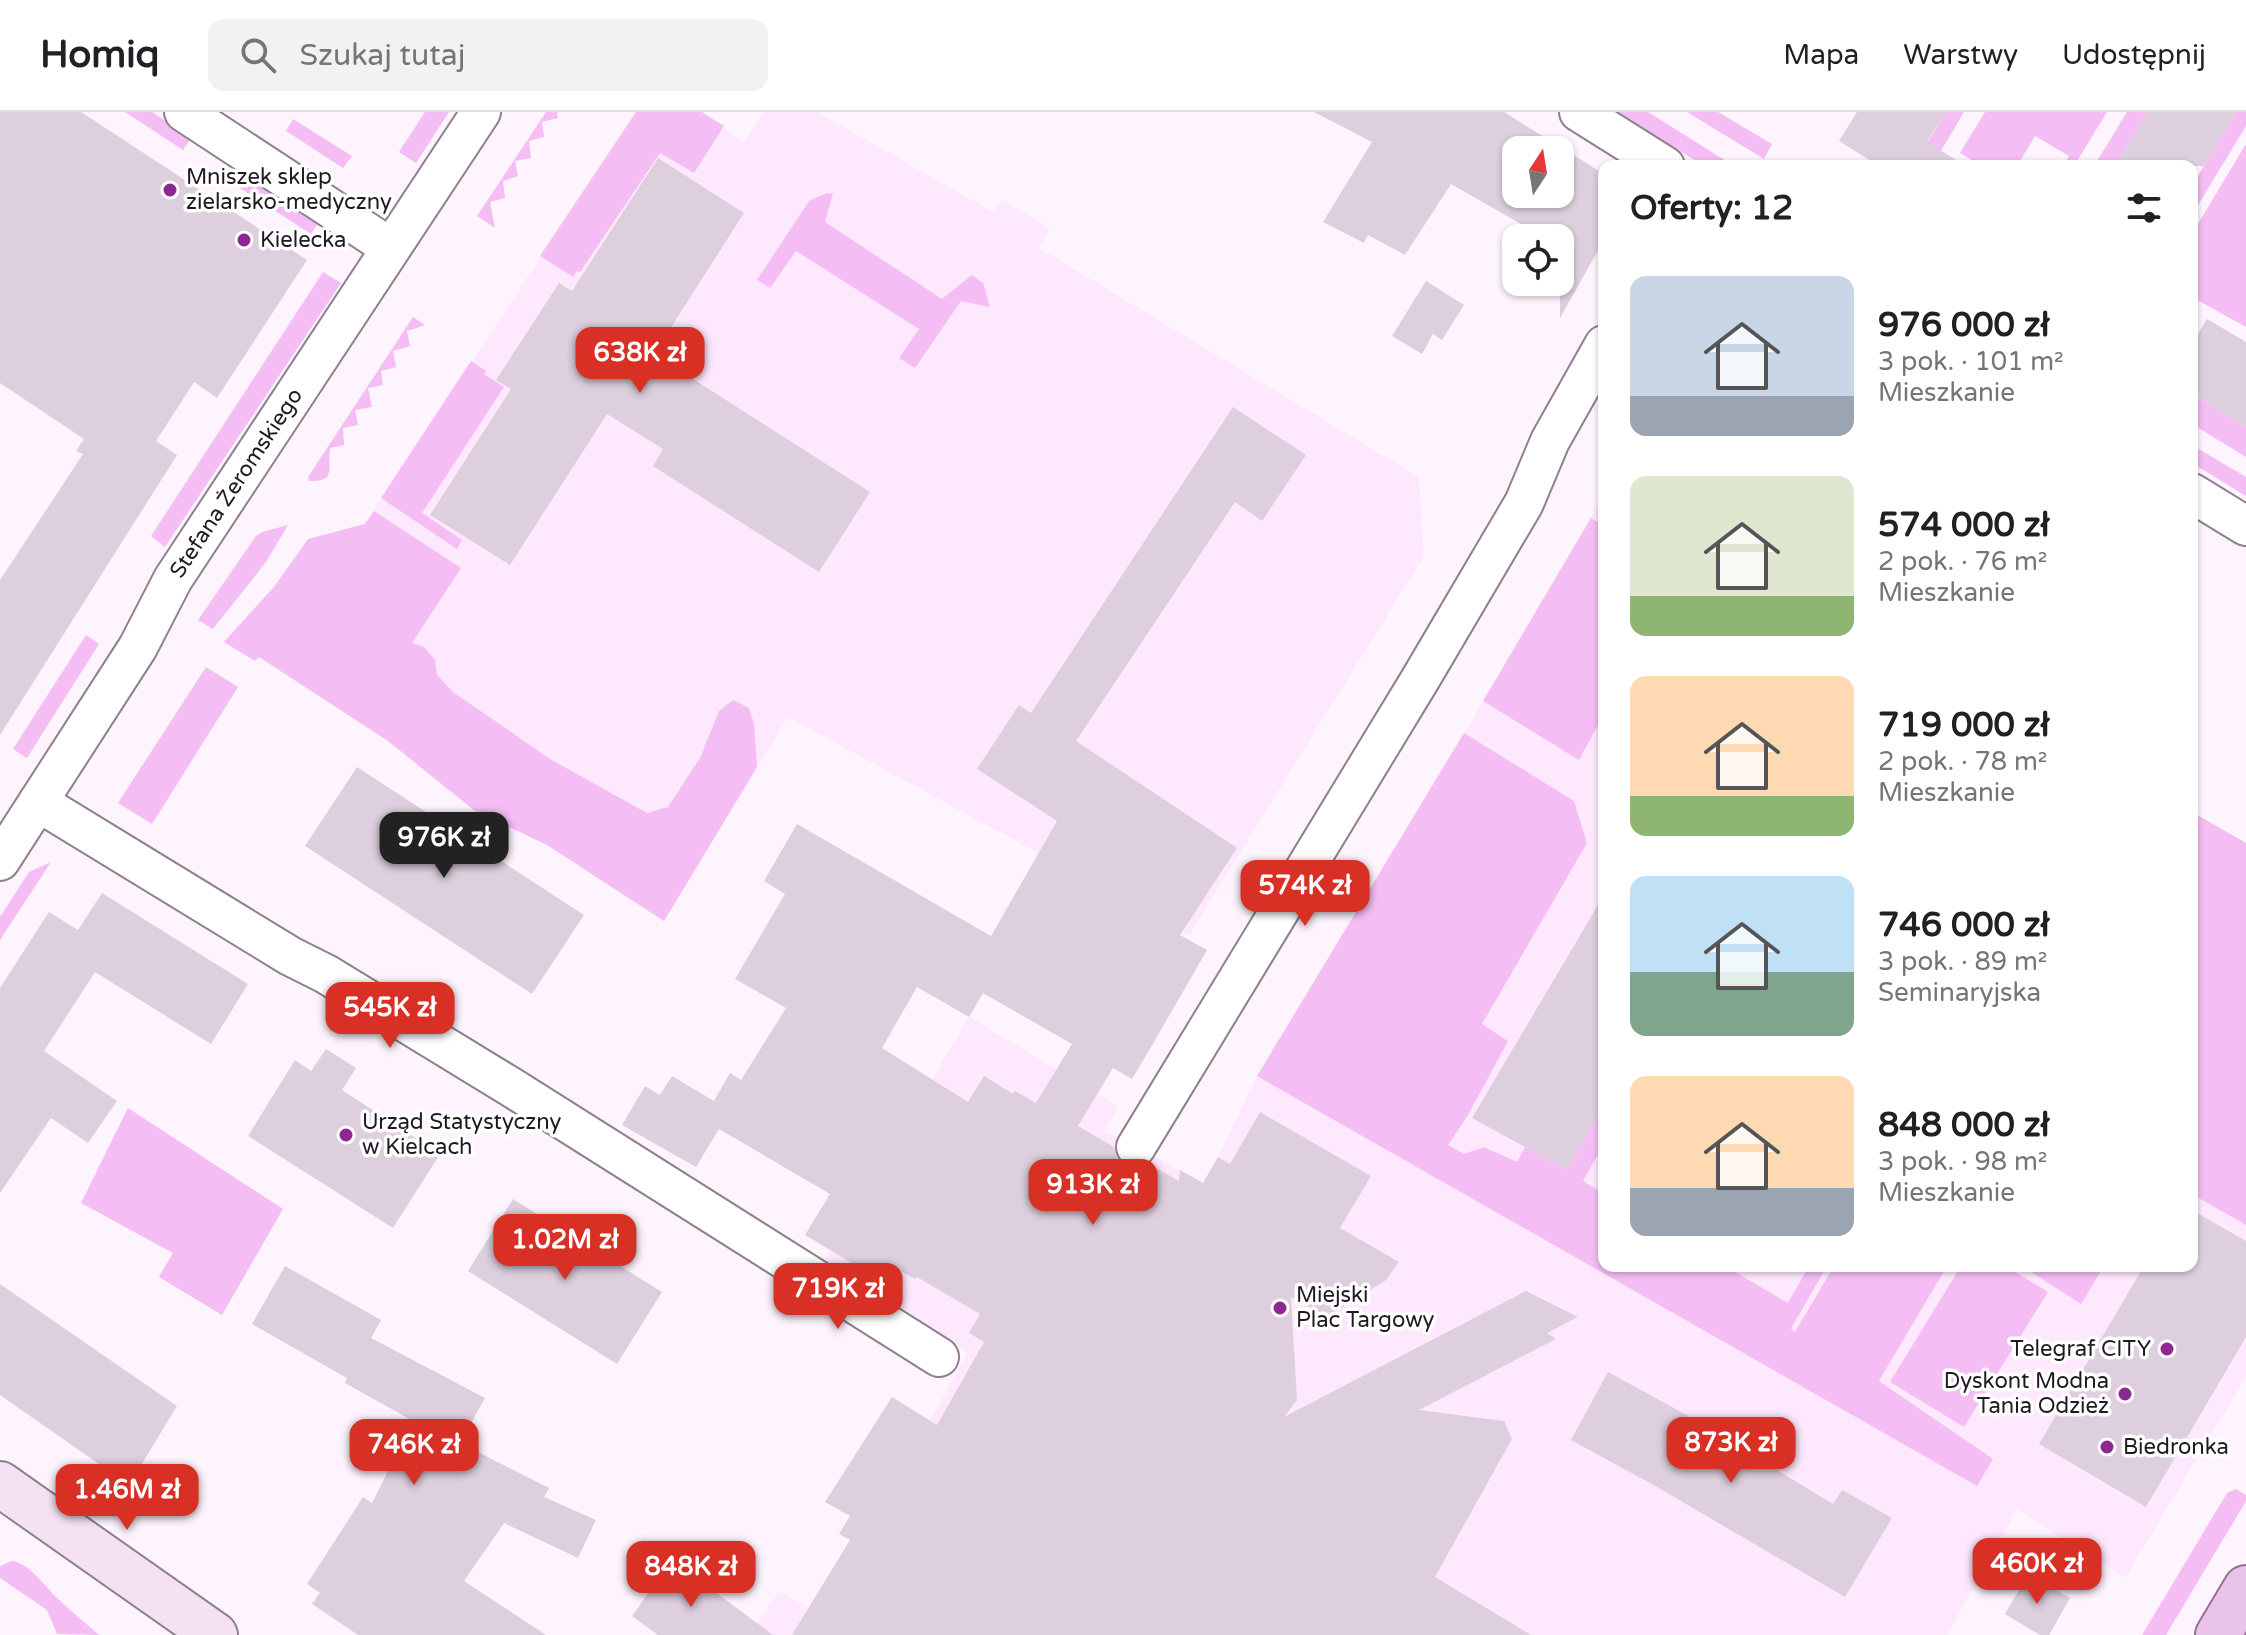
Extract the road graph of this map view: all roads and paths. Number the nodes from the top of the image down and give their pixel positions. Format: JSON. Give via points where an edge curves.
{"nodes":[{"id":1,"x":184,"y":112,"type":"edge"},
{"id":2,"x":481,"y":112,"type":"edge"},
{"id":3,"x":1579,"y":112,"type":"edge"},
{"id":4,"x":1655,"y":160,"type":"edge"},
{"id":5,"x":391,"y":248,"type":"junction"},
{"id":6,"x":1598,"y":356,"type":"edge"},
{"id":7,"x":2198,"y":497,"type":"edge"},
{"id":8,"x":2246,"y":526,"type":"edge"},
{"id":9,"x":38,"y":802,"type":"junction"},
{"id":10,"x":0,"y":861,"type":"edge"},
{"id":11,"x":1136,"y":1147,"type":"dead end"},
{"id":12,"x":939,"y":1357,"type":"dead end"},
{"id":13,"x":0,"y":1484,"type":"edge"},
{"id":14,"x":2246,"y":1588,"type":"edge"},
{"id":15,"x":215,"y":1635,"type":"edge"},
{"id":16,"x":2218,"y":1635,"type":"edge"}],
"edges":[{"from":1,"to":5,"type":"street"},
{"from":2,"to":5,"type":"street","name":"Stefana Żeromskiego"},
{"from":3,"to":4,"type":"street"},
{"from":5,"to":9,"type":"street","name":"Stefana Żeromskiego","via":[[173,579],[138,647]]},
{"from":6,"to":11,"type":"street","via":[[1550,441],[1516,517]]},
{"from":7,"to":8,"type":"street"},
{"from":9,"to":10,"type":"street","name":"Stefana Żeromskiego"},
{"from":9,"to":12,"type":"street","via":[[511,1087]]},
{"from":13,"to":15,"type":"street"},
{"from":14,"to":16,"type":"main road"}]}
